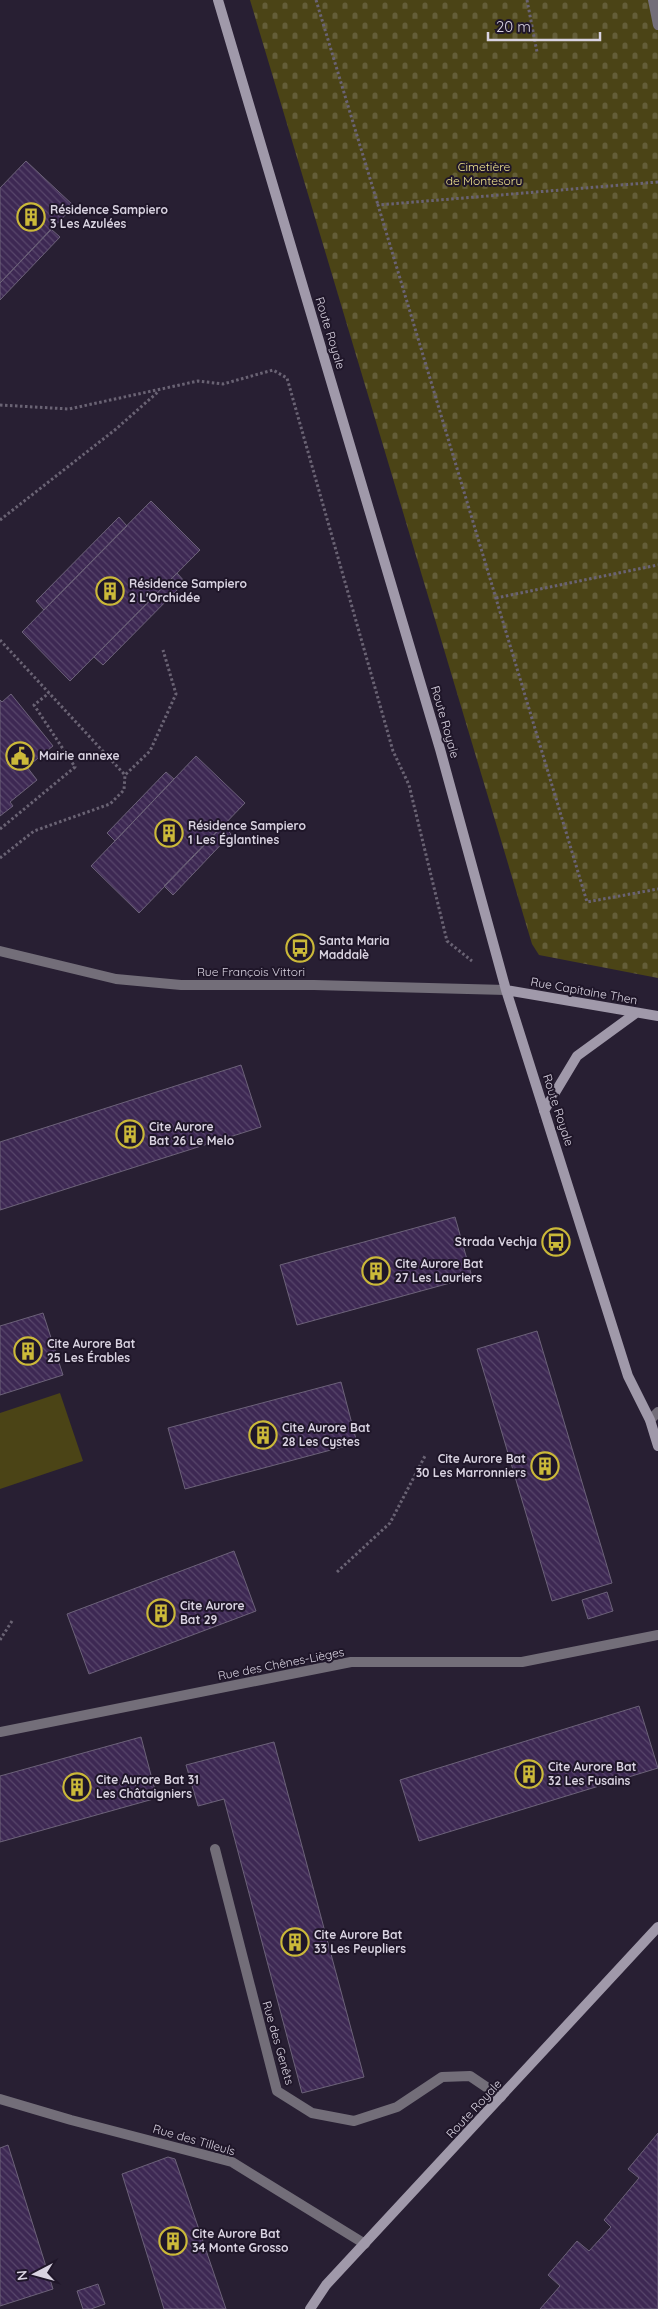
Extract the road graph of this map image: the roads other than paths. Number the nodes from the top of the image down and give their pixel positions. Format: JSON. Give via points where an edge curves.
{"nodes":[{"id":1,"x":218,"y":0,"type":"edge"},
{"id":2,"x":653,"y":0,"type":"edge"},
{"id":3,"x":658,"y":26,"type":"edge"},
{"id":4,"x":0,"y":951,"type":"edge"},
{"id":5,"x":506,"y":990,"type":"junction"},
{"id":6,"x":636,"y":1012,"type":"junction"},
{"id":7,"x":658,"y":1016,"type":"edge"},
{"id":8,"x":544,"y":1111,"type":"junction"},
{"id":9,"x":654,"y":1416,"type":"edge"},
{"id":10,"x":658,"y":1446,"type":"edge"},
{"id":11,"x":658,"y":1635,"type":"edge"},
{"id":12,"x":0,"y":1732,"type":"edge"},
{"id":13,"x":215,"y":1849,"type":"dead end"},
{"id":14,"x":658,"y":1927,"type":"edge"},
{"id":15,"x":502,"y":2097,"type":"junction"},
{"id":16,"x":0,"y":2099,"type":"edge"},
{"id":17,"x":365,"y":2244,"type":"junction"},
{"id":18,"x":310,"y":2309,"type":"edge"}],
"edges":[{"from":1,"to":5,"type":"main road","name":"Route Royale","via":[[440,749]]},
{"from":2,"to":3,"type":"street"},
{"from":4,"to":5,"type":"street","name":"Rue François Vittori","via":[[116,980],[181,985]]},
{"from":5,"to":6,"type":"main road","name":"Rue Capitaine Then"},
{"from":5,"to":8,"type":"main road","name":"Route Royale"},
{"from":6,"to":7,"type":"main road","name":"Rue Capitaine Then"},
{"from":6,"to":8,"type":"main road","via":[[577,1056]]},
{"from":8,"to":9,"type":"main road","name":"Route Royale","via":[[628,1376]]},
{"from":9,"to":10,"type":"main road","name":"Route Royale"},
{"from":11,"to":12,"type":"street","name":"Rue des Chênes-Lièges","via":[[522,1662],[352,1662]]},
{"from":13,"to":15,"type":"street","name":"Rue des Genêts","via":[[276,2092],[312,2113],[354,2121],[397,2107],[442,2077],[470,2076]]},
{"from":14,"to":15,"type":"main road","name":"Route Royale"},
{"from":15,"to":17,"type":"main road","name":"Route Royale"},
{"from":16,"to":17,"type":"street","name":"Rue des Tilleuls","via":[[232,2162]]},
{"from":17,"to":18,"type":"main road","name":"Route Royale","via":[[326,2285]]}]}
